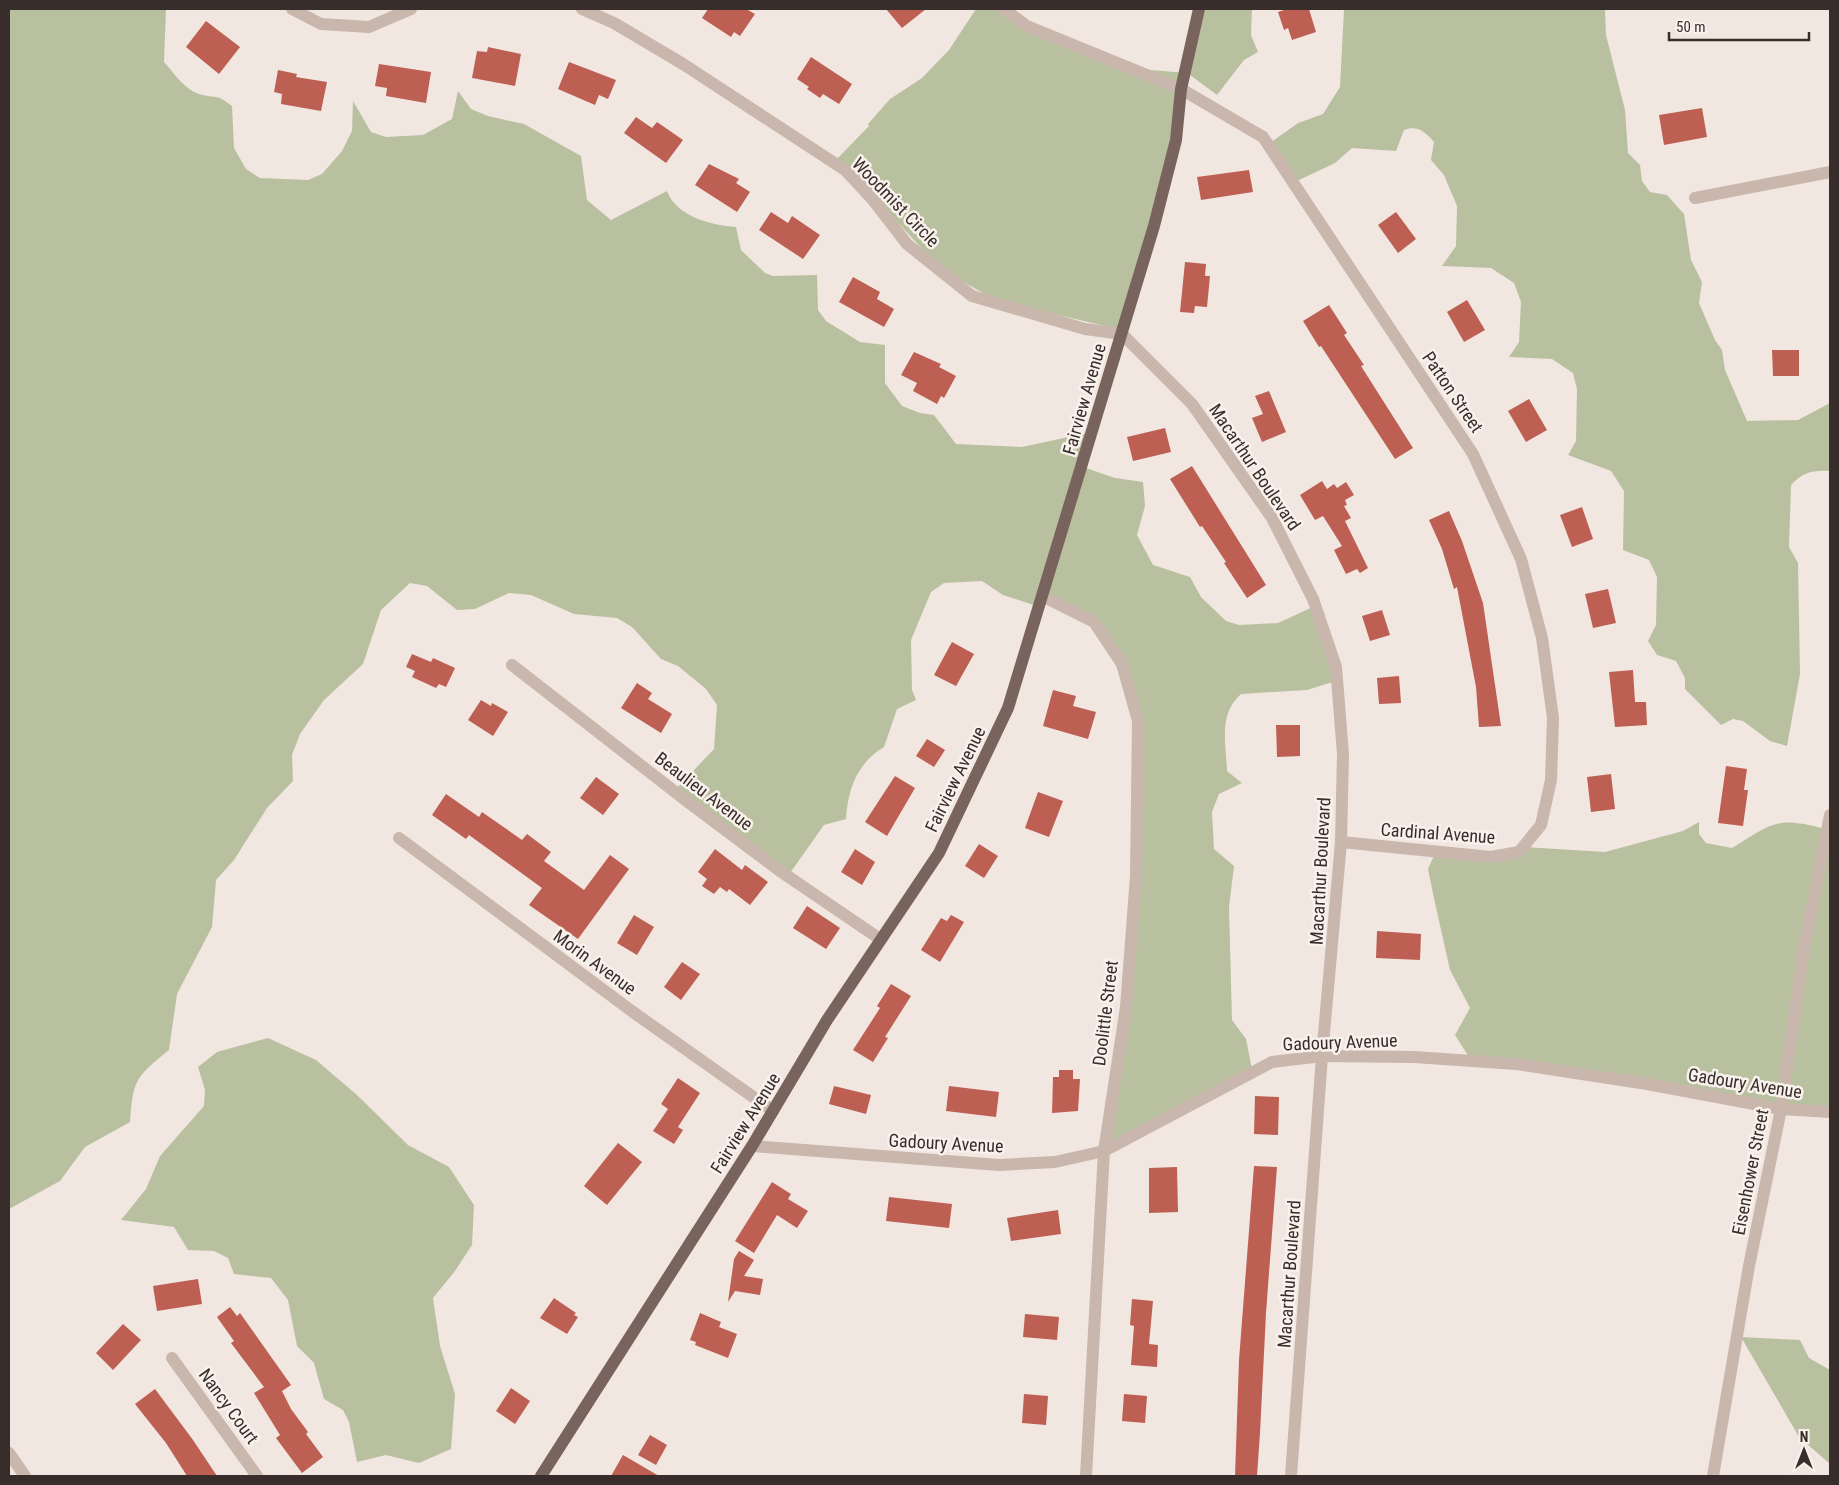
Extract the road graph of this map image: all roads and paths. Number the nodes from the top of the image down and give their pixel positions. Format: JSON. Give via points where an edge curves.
{"nodes":[{"id":1,"x":292,"y":9,"type":"edge"},
{"id":2,"x":412,"y":9,"type":"edge"},
{"id":3,"x":582,"y":9,"type":"edge"},
{"id":4,"x":1004,"y":9,"type":"edge"},
{"id":5,"x":1199,"y":9,"type":"edge"},
{"id":6,"x":1182,"y":88,"type":"junction"},
{"id":7,"x":1830,"y":172,"type":"edge"},
{"id":8,"x":1696,"y":198,"type":"dead end"},
{"id":9,"x":1122,"y":334,"type":"junction"},
{"id":10,"x":1042,"y":596,"type":"junction"},
{"id":11,"x":512,"y":665,"type":"dead end"},
{"id":12,"x":1549,"y":788,"type":"joint"},
{"id":13,"x":1830,"y":815,"type":"edge"},
{"id":14,"x":399,"y":838,"type":"dead end"},
{"id":15,"x":1341,"y":842,"type":"junction"},
{"id":16,"x":880,"y":938,"type":"junction"},
{"id":17,"x":1322,"y":1056,"type":"junction"},
{"id":18,"x":1781,"y":1110,"type":"junction"},
{"id":19,"x":773,"y":1111,"type":"junction"},
{"id":20,"x":1830,"y":1112,"type":"edge"},
{"id":21,"x":752,"y":1146,"type":"junction"},
{"id":22,"x":1104,"y":1151,"type":"junction"},
{"id":23,"x":172,"y":1358,"type":"dead end"},
{"id":24,"x":9,"y":1453,"type":"edge"},
{"id":25,"x":25,"y":1476,"type":"edge"},
{"id":26,"x":257,"y":1476,"type":"edge"},
{"id":27,"x":541,"y":1476,"type":"edge"},
{"id":28,"x":1086,"y":1476,"type":"edge"},
{"id":29,"x":1291,"y":1476,"type":"edge"},
{"id":30,"x":1713,"y":1476,"type":"edge"}],
"edges":[{"from":1,"to":2,"type":"street","via":[[321,24],[369,27]]},
{"from":3,"to":9,"type":"street","name":"Woodmist Circle","via":[[614,23],[683,64],[845,170],[874,200],[907,244],[972,296],[1085,329]]},
{"from":4,"to":6,"type":"street","via":[[1027,26]]},
{"from":5,"to":6,"type":"main road","name":"Fairview Avenue"},
{"from":6,"to":9,"type":"main road","name":"Fairview Avenue","via":[[1176,140]]},
{"from":6,"to":12,"type":"street","name":"Patton Street","via":[[1263,136],[1473,454],[1521,559],[1542,638],[1553,718]]},
{"from":7,"to":8,"type":"street"},
{"from":9,"to":10,"type":"main road","name":"Fairview Avenue"},
{"from":9,"to":15,"type":"street","name":"Macarthur Boulevard","via":[[1192,404],[1272,518],[1313,599],[1336,667],[1343,754]]},
{"from":10,"to":16,"type":"main road","name":"Fairview Avenue","via":[[1008,708],[973,786],[939,853]]},
{"from":10,"to":22,"type":"street","name":"Doolittle Street","via":[[1094,622],[1122,664],[1138,721],[1136,876],[1126,1007]]},
{"from":11,"to":16,"type":"street","name":"Beaulieu Avenue","via":[[742,843]]},
{"from":12,"to":15,"type":"street","name":"Cardinal Avenue","via":[[1540,825],[1519,852],[1491,857]]},
{"from":13,"to":18,"type":"street","name":"Eisenhower Street","via":[[1804,948]]},
{"from":14,"to":19,"type":"street","name":"Morin Avenue","via":[[633,1012]]},
{"from":15,"to":17,"type":"street","name":"Macarthur Boulevard"},
{"from":16,"to":19,"type":"main road","name":"Fairview Avenue"},
{"from":17,"to":18,"type":"street","name":"Gadoury Avenue","via":[[1414,1057],[1516,1064],[1647,1084]]},
{"from":17,"to":22,"type":"street","name":"Gadoury Avenue","via":[[1272,1062]]},
{"from":17,"to":29,"type":"street","name":"Macarthur Boulevard"},
{"from":18,"to":20,"type":"street","name":"Gadoury Avenue"},
{"from":18,"to":30,"type":"street","name":"Eisenhower Street","via":[[1749,1266]]},
{"from":19,"to":21,"type":"main road","name":"Fairview Avenue"},
{"from":21,"to":22,"type":"street","name":"Gadoury Avenue","via":[[1000,1165],[1054,1162]]},
{"from":21,"to":27,"type":"main road","name":"Fairview Avenue"},
{"from":22,"to":28,"type":"street","name":"Doolittle Street"},
{"from":23,"to":26,"type":"street","name":"Nancy Court"},
{"from":24,"to":25,"type":"street"}]}
